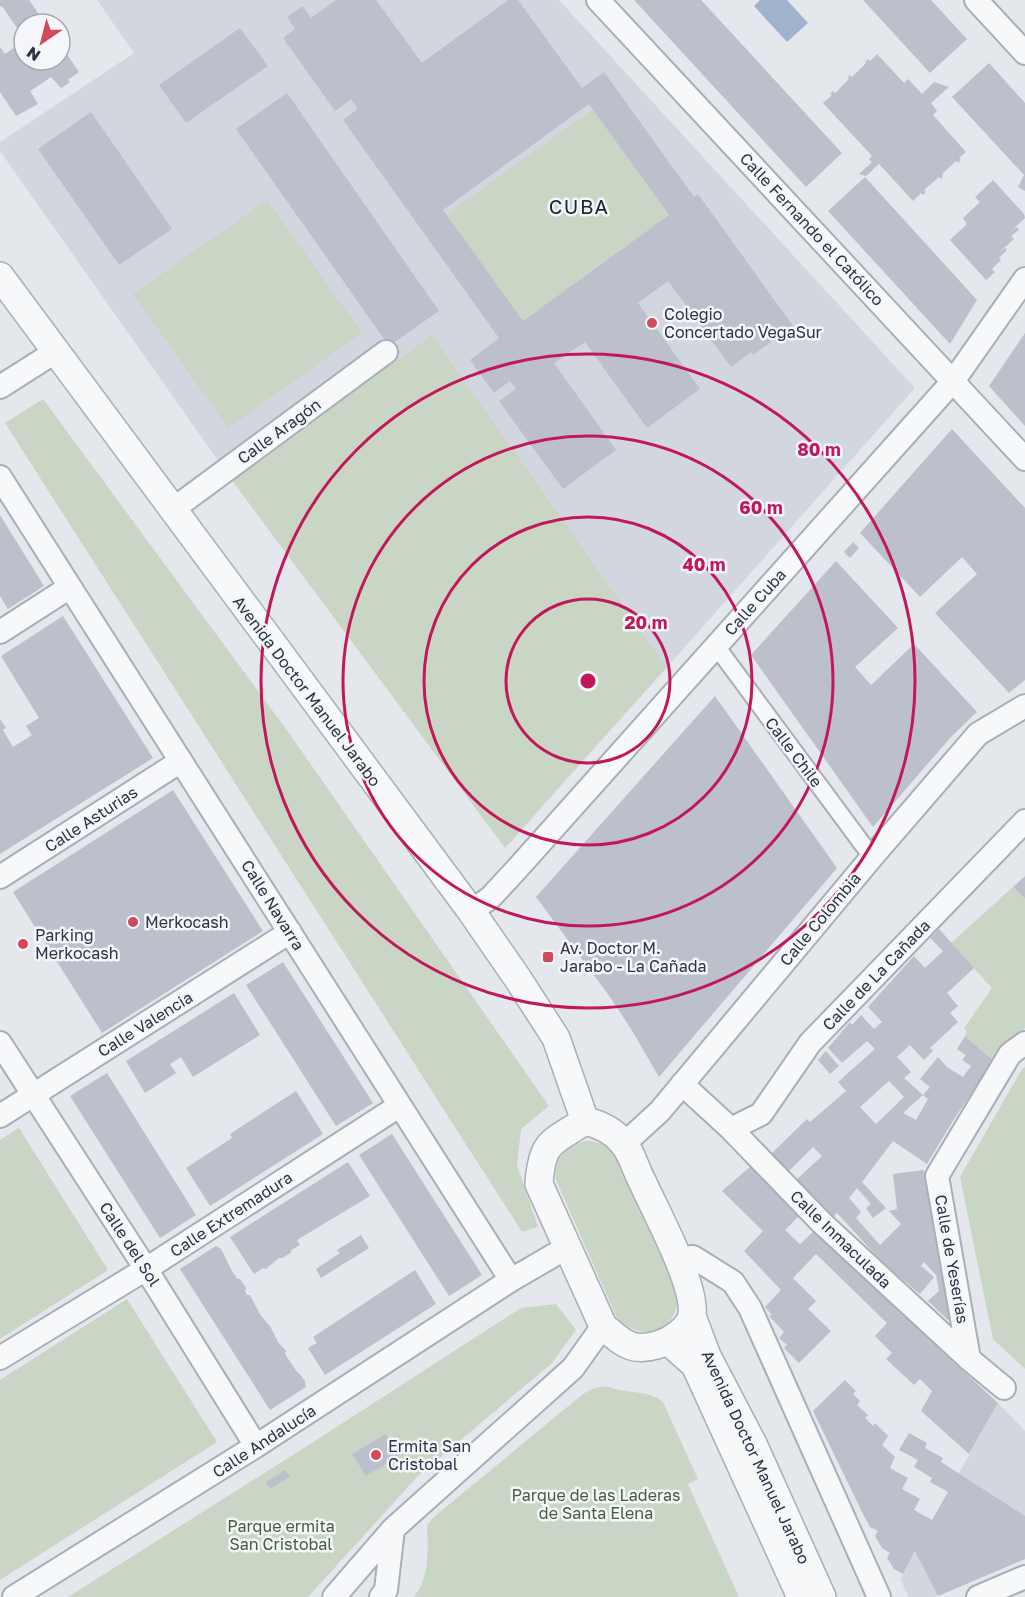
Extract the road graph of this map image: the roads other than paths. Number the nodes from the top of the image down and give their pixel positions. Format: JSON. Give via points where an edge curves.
{"nodes":[{"id":1,"x":598,"y":0,"type":"edge"},
{"id":2,"x":976,"y":0,"type":"edge"},
{"id":3,"x":1025,"y":53,"type":"edge"},
{"id":4,"x":0,"y":276,"type":"edge"},
{"id":5,"x":1025,"y":279,"type":"edge"},
{"id":6,"x":55,"y":352,"type":"junction"},
{"id":7,"x":386,"y":352,"type":"dead end"},
{"id":8,"x":954,"y":380,"type":"junction"},
{"id":9,"x":0,"y":387,"type":"edge"},
{"id":10,"x":1025,"y":459,"type":"edge"},
{"id":11,"x":0,"y":477,"type":"edge"},
{"id":12,"x":172,"y":510,"type":"junction"},
{"id":13,"x":70,"y":587,"type":"junction"},
{"id":14,"x":0,"y":632,"type":"edge"},
{"id":15,"x":716,"y":646,"type":"junction"},
{"id":16,"x":1025,"y":706,"type":"edge"},
{"id":17,"x":181,"y":761,"type":"junction"},
{"id":18,"x":1025,"y":821,"type":"edge"},
{"id":19,"x":872,"y":857,"type":"junction"},
{"id":20,"x":0,"y":877,"type":"edge"},
{"id":21,"x":471,"y":911,"type":"junction"},
{"id":22,"x":290,"y":932,"type":"junction"},
{"id":23,"x":0,"y":1043,"type":"edge"},
{"id":24,"x":1025,"y":1043,"type":"edge"},
{"id":25,"x":682,"y":1084,"type":"junction"},
{"id":26,"x":33,"y":1095,"type":"junction"},
{"id":27,"x":399,"y":1106,"type":"junction"},
{"id":28,"x":0,"y":1116,"type":"edge"},
{"id":29,"x":585,"y":1121,"type":"junction"},
{"id":30,"x":731,"y":1129,"type":"junction"},
{"id":31,"x":624,"y":1144,"type":"junction"},
{"id":32,"x":566,"y":1248,"type":"junction"},
{"id":33,"x":678,"y":1259,"type":"junction"},
{"id":34,"x":146,"y":1269,"type":"junction"},
{"id":35,"x":511,"y":1280,"type":"junction"},
{"id":36,"x":692,"y":1316,"type":"junction"},
{"id":37,"x":603,"y":1326,"type":"junction"},
{"id":38,"x":668,"y":1341,"type":"junction"},
{"id":39,"x":0,"y":1358,"type":"edge"},
{"id":40,"x":969,"y":1359,"type":"junction"},
{"id":41,"x":1004,"y":1388,"type":"dead end"},
{"id":42,"x":256,"y":1446,"type":"junction"},
{"id":43,"x":393,"y":1529,"type":"junction"},
{"id":44,"x":1025,"y":1578,"type":"edge"},
{"id":45,"x":14,"y":1597,"type":"edge"},
{"id":46,"x":334,"y":1597,"type":"edge"},
{"id":47,"x":381,"y":1597,"type":"edge"},
{"id":48,"x":801,"y":1597,"type":"edge"},
{"id":49,"x":822,"y":1597,"type":"edge"},
{"id":50,"x":879,"y":1597,"type":"edge"},
{"id":51,"x":978,"y":1597,"type":"edge"}],
"edges":[{"from":1,"to":8,"type":"street","name":"Calle Fernando el Católico"},
{"from":2,"to":3,"type":"street"},
{"from":4,"to":6,"type":"street","name":"Avenida Doctor Manuel Jarabo"},
{"from":5,"to":8,"type":"street","name":"Calle Cuba"},
{"from":6,"to":9,"type":"street"},
{"from":6,"to":12,"type":"street","name":"Avenida Doctor Manuel Jarabo"},
{"from":7,"to":12,"type":"street","name":"Calle Aragón"},
{"from":8,"to":10,"type":"street","name":"Calle Fernando el Católico"},
{"from":8,"to":15,"type":"street","name":"Calle Cuba"},
{"from":11,"to":13,"type":"street","name":"Calle Navarra"},
{"from":12,"to":21,"type":"street","name":"Avenida Doctor Manuel Jarabo"},
{"from":13,"to":14,"type":"street"},
{"from":13,"to":17,"type":"street","name":"Calle Navarra"},
{"from":15,"to":19,"type":"street","name":"Calle Chile"},
{"from":15,"to":21,"type":"street","name":"Calle Cuba","via":[[516,870],[490,898]]},
{"from":16,"to":19,"type":"street","name":"Calle Colombia","via":[[978,734]]},
{"from":17,"to":20,"type":"street","name":"Calle Asturias"},
{"from":17,"to":22,"type":"street","name":"Calle Navarra"},
{"from":18,"to":30,"type":"street","name":"Calle de La Cañada","via":[[810,1043],[761,1114]]},
{"from":19,"to":25,"type":"street","name":"Calle Colombia"},
{"from":21,"to":29,"type":"street","name":"Avenida Doctor Manuel Jarabo","via":[[556,1038]]},
{"from":22,"to":26,"type":"street","name":"Calle Valencia"},
{"from":22,"to":27,"type":"street","name":"Calle Navarra"},
{"from":23,"to":26,"type":"street","name":"Calle del Sol"},
{"from":24,"to":40,"type":"street","name":"Calle de Yeserías","via":[[1010,1054],[938,1176]]},
{"from":25,"to":30,"type":"street","name":"Calle Inmaculada"},
{"from":25,"to":31,"type":"street","name":"Calle Colombia"},
{"from":26,"to":28,"type":"street","name":"Calle Valencia"},
{"from":26,"to":34,"type":"street","name":"Calle del Sol"},
{"from":27,"to":34,"type":"street","name":"Calle Extremadura"},
{"from":27,"to":35,"type":"street","name":"Calle Navarra"},
{"from":29,"to":31,"type":"street","via":[[600,1125]]},
{"from":29,"to":32,"type":"street","via":[[548,1145],[540,1161],[539,1184]]},
{"from":30,"to":40,"type":"street","name":"Calle Inmaculada","via":[[822,1223]]},
{"from":31,"to":33,"type":"street","name":"Avenida Doctor Manuel Jarabo"},
{"from":32,"to":35,"type":"street"},
{"from":32,"to":37,"type":"street"},
{"from":33,"to":36,"type":"street","name":"Avenida Doctor Manuel Jarabo","via":[[692,1298]]},
{"from":33,"to":50,"type":"street","via":[[693,1257],[732,1282],[750,1308]]},
{"from":34,"to":39,"type":"street","name":"Calle Extremadura"},
{"from":34,"to":42,"type":"street","name":"Calle del Sol"},
{"from":35,"to":42,"type":"street","name":"Calle Andalucía"},
{"from":36,"to":38,"type":"street"},
{"from":36,"to":49,"type":"street","name":"Avenida Doctor Manuel Jarabo","via":[[707,1356],[753,1444]]},
{"from":37,"to":38,"type":"street","via":[[623,1343],[643,1349]]},
{"from":37,"to":43,"type":"street","via":[[573,1368]]},
{"from":38,"to":48,"type":"street","name":"Avenida Doctor Manuel Jarabo","via":[[695,1365]]},
{"from":40,"to":41,"type":"street","name":"Calle Inmaculada"},
{"from":42,"to":45,"type":"street","name":"Calle Andalucía"},
{"from":43,"to":46,"type":"street"},
{"from":43,"to":47,"type":"street","via":[[386,1590]]},
{"from":44,"to":51,"type":"street"}]}
